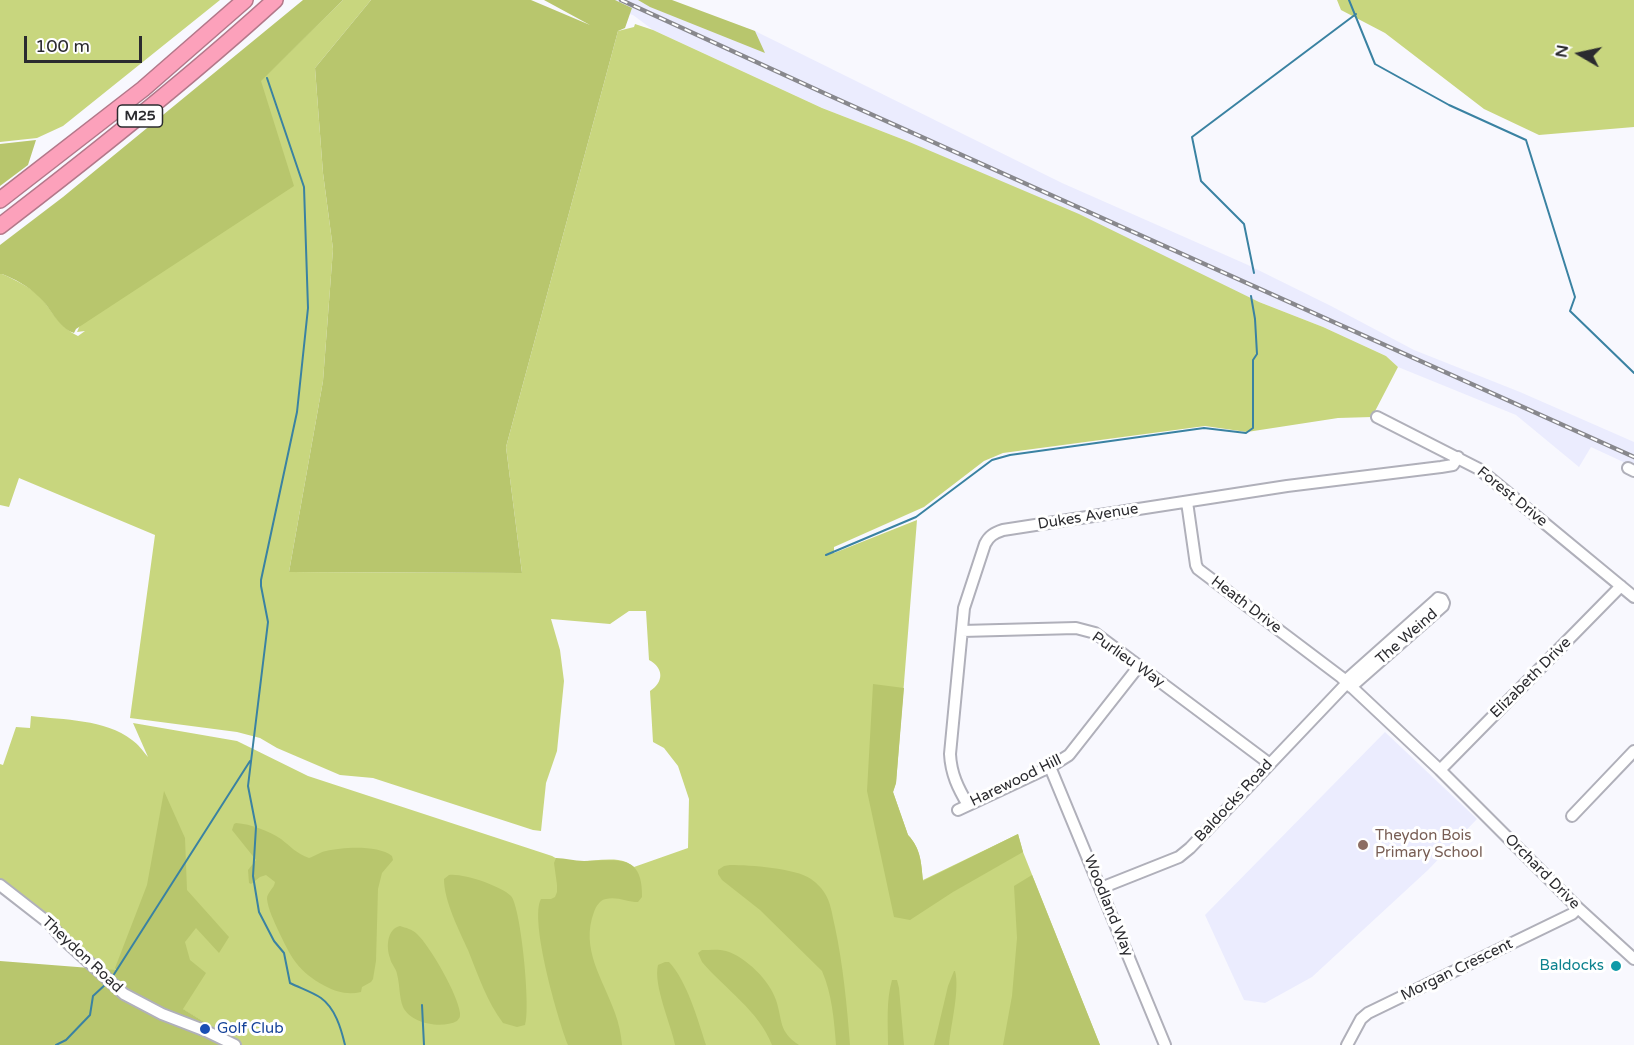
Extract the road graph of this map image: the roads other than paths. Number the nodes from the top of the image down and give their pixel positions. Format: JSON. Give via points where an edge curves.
{"nodes":[{"id":1,"x":245,"y":0,"type":"edge"},
{"id":2,"x":275,"y":0,"type":"edge"},
{"id":3,"x":0,"y":200,"type":"edge"},
{"id":4,"x":0,"y":226,"type":"edge"},
{"id":5,"x":1377,"y":417,"type":"dead end"},
{"id":6,"x":1458,"y":458,"type":"junction"},
{"id":7,"x":1187,"y":502,"type":"junction"},
{"id":8,"x":1622,"y":586,"type":"junction"},
{"id":9,"x":1634,"y":597,"type":"edge"},
{"id":10,"x":962,"y":631,"type":"junction"},
{"id":11,"x":1139,"y":666,"type":"junction"},
{"id":12,"x":1348,"y":684,"type":"junction"},
{"id":13,"x":1634,"y":751,"type":"edge"},
{"id":14,"x":1270,"y":764,"type":"junction"},
{"id":15,"x":1050,"y":767,"type":"junction"},
{"id":16,"x":1440,"y":770,"type":"junction"},
{"id":17,"x":963,"y":807,"type":"joint"},
{"id":18,"x":1572,"y":816,"type":"dead end"},
{"id":19,"x":0,"y":885,"type":"edge"},
{"id":20,"x":1101,"y":888,"type":"junction"},
{"id":21,"x":1578,"y":908,"type":"junction"},
{"id":22,"x":1634,"y":959,"type":"edge"},
{"id":23,"x":235,"y":1045,"type":"edge"},
{"id":24,"x":1165,"y":1045,"type":"edge"},
{"id":25,"x":1347,"y":1045,"type":"edge"}],
"edges":[{"from":1,"to":3,"type":"highway","number":"M25","via":[[143,88]]},
{"from":2,"to":4,"type":"highway","number":"M25","via":[[153,106]]},
{"from":5,"to":6,"type":"street","name":"Forest Drive"},
{"from":6,"to":7,"type":"street","name":"Dukes Avenue","via":[[1453,465],[1441,467]]},
{"from":6,"to":8,"type":"street","name":"Forest Drive","via":[[1479,469]]},
{"from":7,"to":10,"type":"street","name":"Dukes Avenue","via":[[993,534],[985,544],[964,608]]},
{"from":7,"to":12,"type":"street","name":"Heath Drive","via":[[1198,569]]},
{"from":8,"to":9,"type":"street","name":"Forest Drive"},
{"from":8,"to":16,"type":"street","name":"Elizabeth Drive"},
{"from":10,"to":11,"type":"street","name":"Purlieu Way","via":[[1076,628],[1095,633]]},
{"from":10,"to":17,"type":"street","name":"Dukes Avenue","via":[[950,754]]},
{"from":11,"to":14,"type":"street","name":"Purlieu Way"},
{"from":11,"to":15,"type":"street","name":"Harewood Hill","via":[[1070,755]]},
{"from":12,"to":12,"type":"street","name":"The Weind","via":[[1438,598],[1442,599],[1443,606]]},
{"from":12,"to":14,"type":"street","name":"Baldocks Road"},
{"from":12,"to":16,"type":"street","name":"Orchard Drive"},
{"from":13,"to":18,"type":"street"},
{"from":14,"to":20,"type":"street","name":"Baldocks Road","via":[[1179,857]]},
{"from":15,"to":17,"type":"street","name":"Harewood Hill"},
{"from":15,"to":20,"type":"street","name":"Woodland Way"},
{"from":16,"to":21,"type":"street","name":"Orchard Drive"},
{"from":19,"to":23,"type":"street","name":"Theydon Road","via":[[30,906],[124,994]]},
{"from":20,"to":24,"type":"street","name":"Woodland Way"},
{"from":21,"to":22,"type":"street","name":"Orchard Drive"},
{"from":21,"to":25,"type":"street","name":"Morgan Crescent","via":[[1368,1013]]}]}
